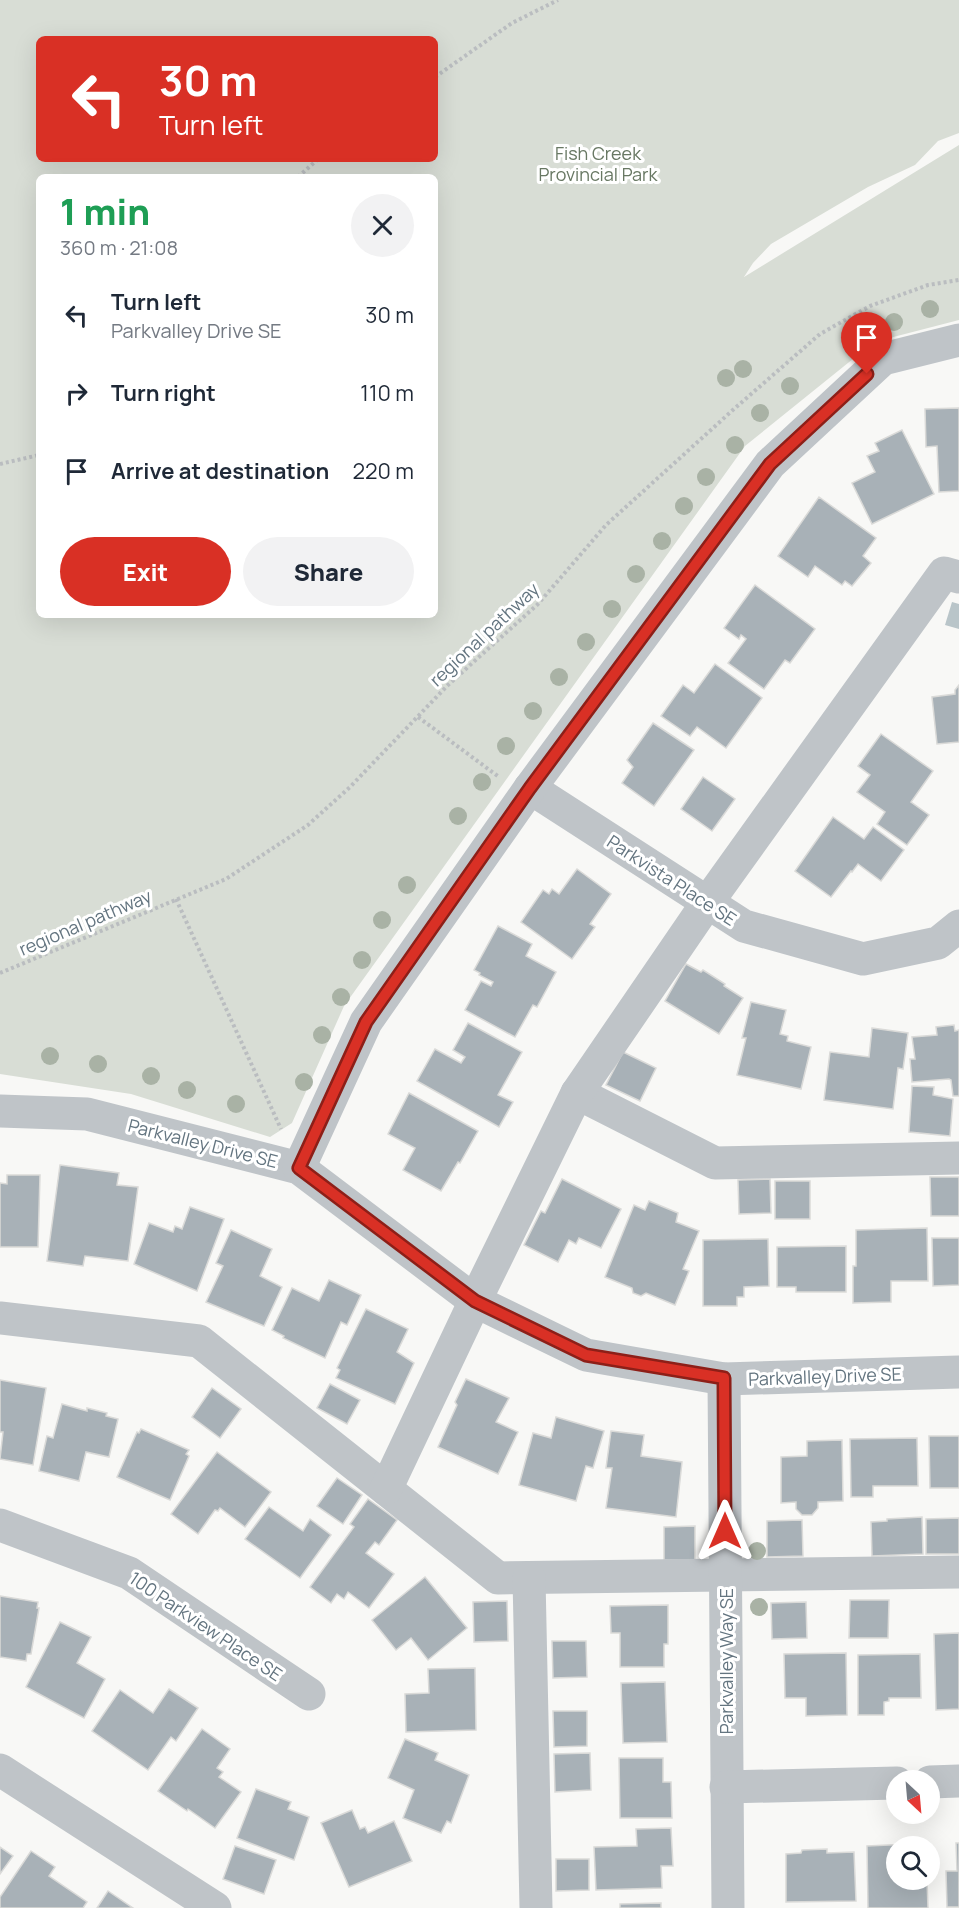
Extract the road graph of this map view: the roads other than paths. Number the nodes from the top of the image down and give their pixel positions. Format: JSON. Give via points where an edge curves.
{"nodes":[{"id":1,"x":959,"y":340,"type":"edge"},
{"id":2,"x":959,"y":577,"type":"edge"},
{"id":3,"x":530,"y":788,"type":"junction"},
{"id":4,"x":707,"y":903,"type":"junction"},
{"id":5,"x":959,"y":926,"type":"edge"},
{"id":6,"x":577,"y":1093,"type":"junction"},
{"id":7,"x":0,"y":1111,"type":"edge"},
{"id":8,"x":959,"y":1158,"type":"edge"},
{"id":9,"x":299,"y":1168,"type":"junction"},
{"id":10,"x":475,"y":1301,"type":"junction"},
{"id":11,"x":0,"y":1318,"type":"edge"},
{"id":12,"x":959,"y":1372,"type":"edge"},
{"id":13,"x":724,"y":1378,"type":"junction"},
{"id":14,"x":386,"y":1489,"type":"junction"},
{"id":15,"x":0,"y":1525,"type":"edge"},
{"id":16,"x":959,"y":1572,"type":"edge"},
{"id":17,"x":725,"y":1575,"type":"junction"},
{"id":18,"x":529,"y":1578,"type":"junction"},
{"id":19,"x":309,"y":1694,"type":"dead end"},
{"id":20,"x":0,"y":1770,"type":"edge"},
{"id":21,"x":959,"y":1781,"type":"edge"},
{"id":22,"x":940,"y":1782,"type":"edge"},
{"id":23,"x":886,"y":1783,"type":"edge"},
{"id":24,"x":726,"y":1787,"type":"junction"},
{"id":25,"x":215,"y":1908,"type":"edge"},
{"id":26,"x":536,"y":1908,"type":"edge"},
{"id":27,"x":728,"y":1908,"type":"edge"}],
"edges":[{"from":1,"to":3,"type":"street","via":[[883,359],[770,464]]},
{"from":2,"to":4,"type":"street","via":[[944,573]]},
{"from":3,"to":4,"type":"street","name":"Parkvista Place SE"},
{"from":3,"to":9,"type":"street","via":[[366,1022]]},
{"from":4,"to":5,"type":"street","name":"Parkvista Place SE","via":[[744,926],[863,959],[938,943]]},
{"from":4,"to":6,"type":"street"},
{"from":6,"to":8,"type":"street","via":[[715,1163]]},
{"from":6,"to":10,"type":"street"},
{"from":7,"to":9,"type":"street","name":"Parkvalley Drive SE","via":[[87,1114]]},
{"from":9,"to":10,"type":"street","name":"Parkvalley Drive SE"},
{"from":10,"to":13,"type":"street","name":"Parkvalley Drive SE","via":[[586,1355]]},
{"from":10,"to":14,"type":"street"},
{"from":11,"to":14,"type":"street","via":[[199,1341]]},
{"from":12,"to":13,"type":"street","name":"Parkvalley Drive SE"},
{"from":13,"to":17,"type":"street","name":"Parkvalley Way SE"},
{"from":14,"to":18,"type":"street","via":[[498,1578]]},
{"from":15,"to":19,"type":"street","name":"100 Parkview Place SE","via":[[129,1573]]},
{"from":16,"to":17,"type":"street"},
{"from":17,"to":18,"type":"street"},
{"from":17,"to":24,"type":"street","name":"Parkvalley Way SE"},
{"from":18,"to":26,"type":"street"},
{"from":20,"to":25,"type":"street"},
{"from":21,"to":22,"type":"street"},
{"from":23,"to":24,"type":"street"},
{"from":24,"to":27,"type":"street","name":"Parkvalley Way SE"}]}
